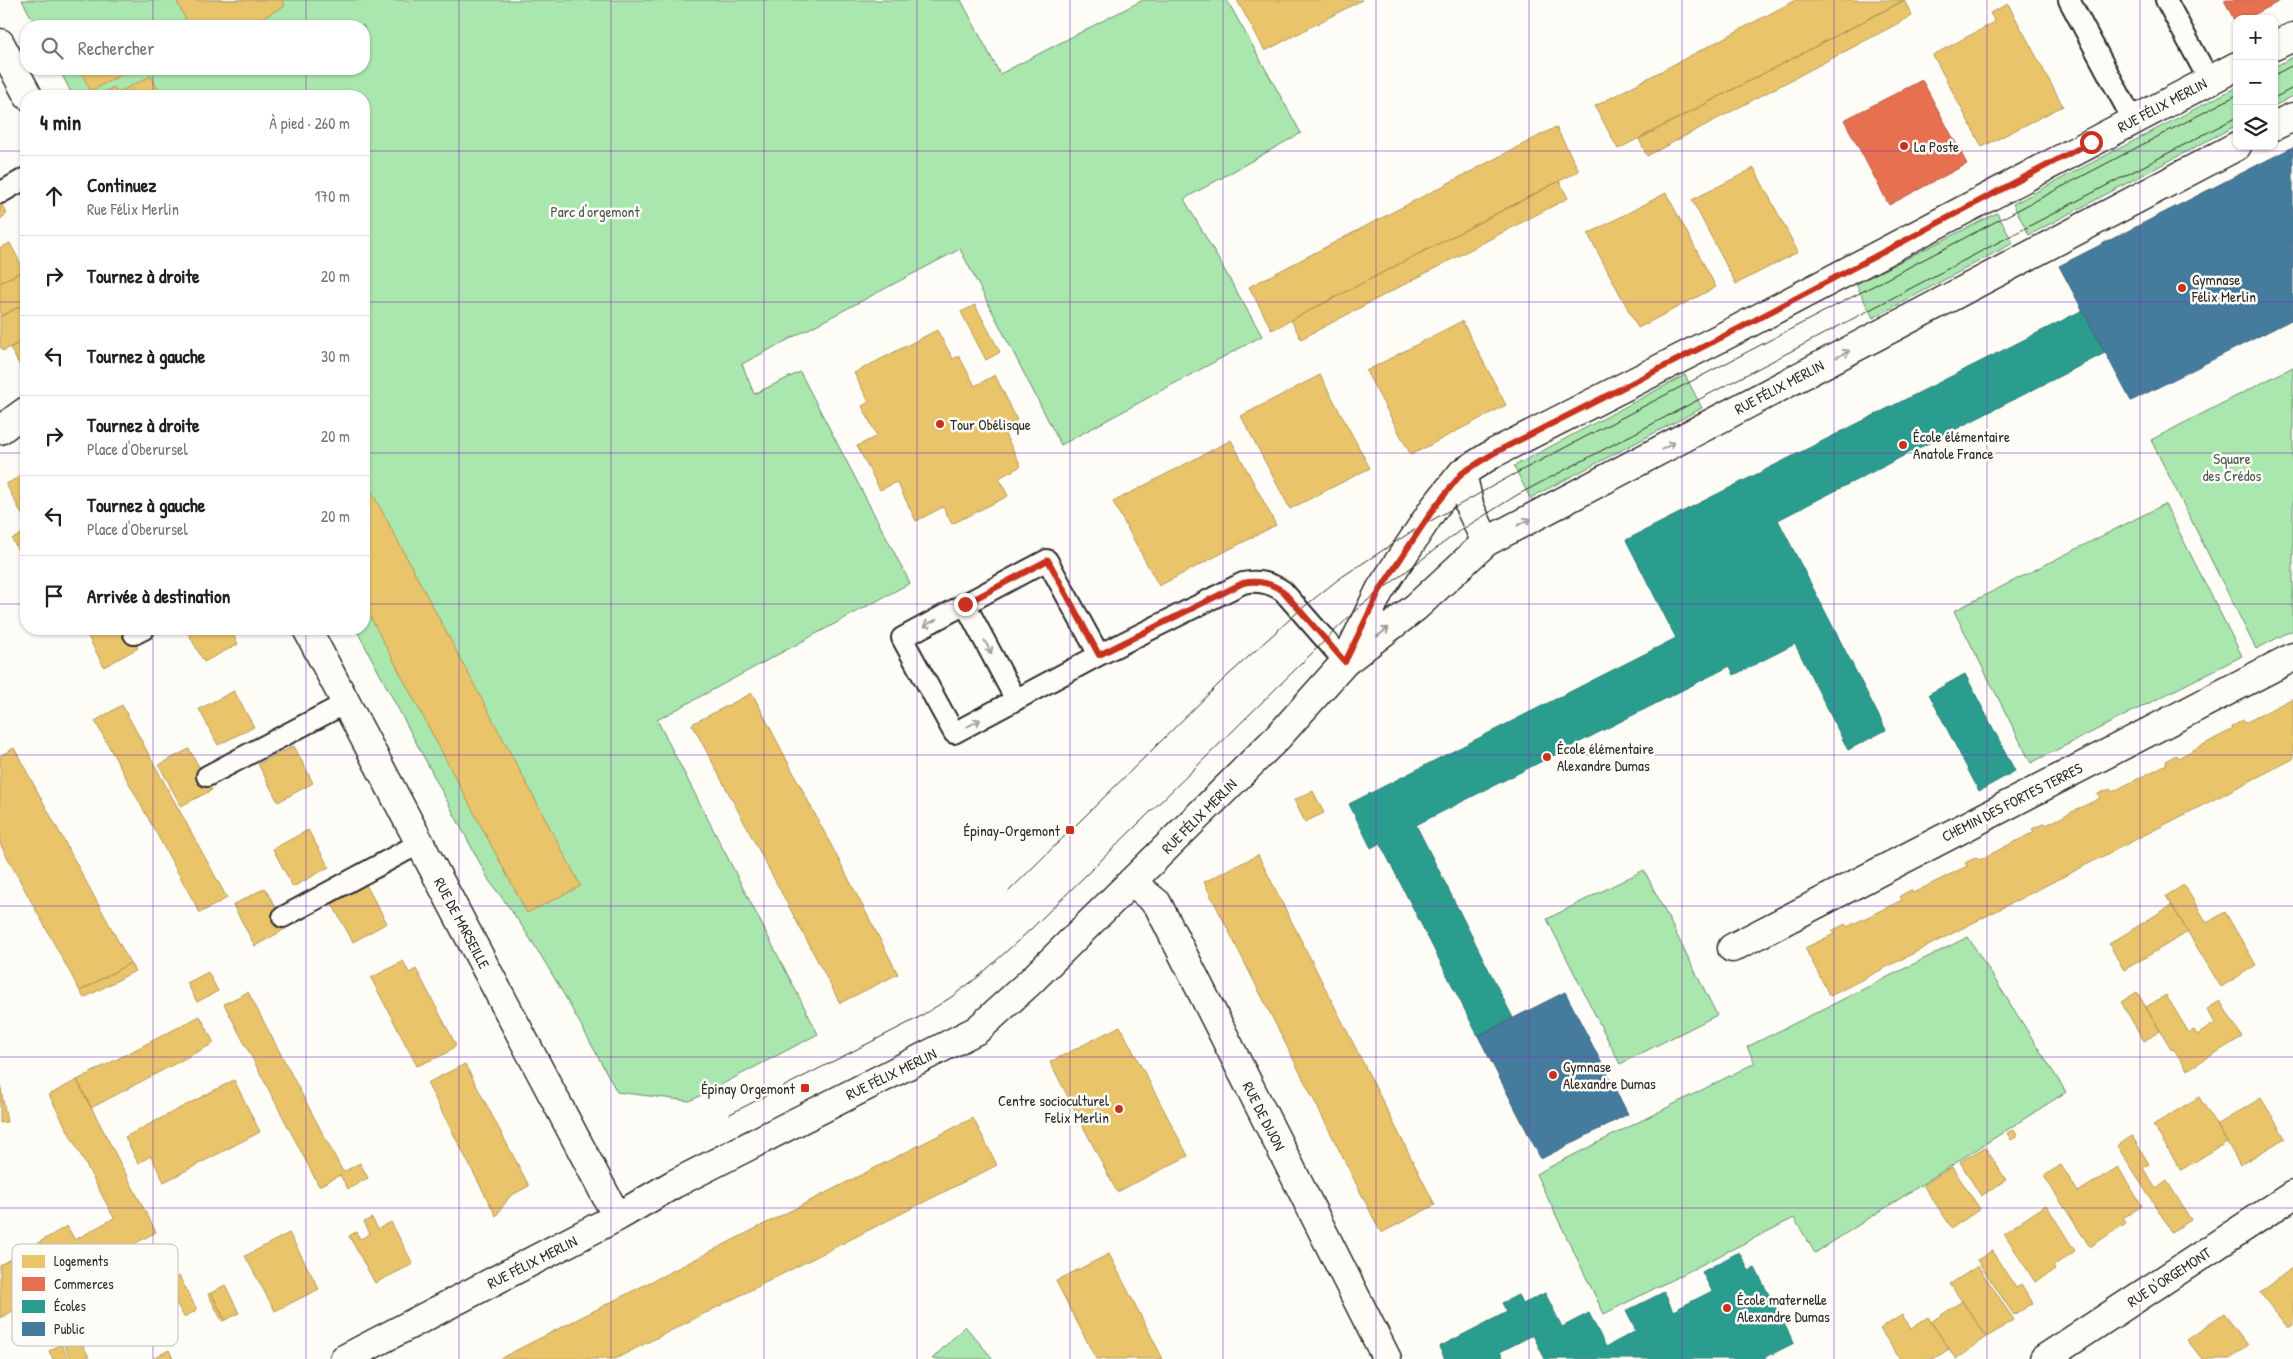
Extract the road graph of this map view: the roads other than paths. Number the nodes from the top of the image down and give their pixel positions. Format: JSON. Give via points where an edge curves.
{"nodes":[{"id":1,"x":2069,"y":0,"type":"edge"},
{"id":2,"x":2166,"y":0,"type":"edge"},
{"id":3,"x":2293,"y":36,"type":"edge"},
{"id":4,"x":0,"y":44,"type":"edge"},
{"id":5,"x":2278,"y":44,"type":"edge"},
{"id":6,"x":2233,"y":68,"type":"edge"},
{"id":7,"x":2209,"y":80,"type":"junction"},
{"id":8,"x":25,"y":90,"type":"edge"},
{"id":9,"x":2293,"y":117,"type":"edge"},
{"id":10,"x":2133,"y":120,"type":"junction"},
{"id":11,"x":2278,"y":124,"type":"edge"},
{"id":12,"x":2233,"y":148,"type":"edge"},
{"id":13,"x":20,"y":181,"type":"edge"},
{"id":14,"x":0,"y":192,"type":"edge"},
{"id":15,"x":20,"y":415,"type":"edge"},
{"id":16,"x":0,"y":430,"type":"edge"},
{"id":17,"x":1462,"y":473,"type":"junction"},
{"id":18,"x":1486,"y":542,"type":"junction"},
{"id":19,"x":965,"y":604,"type":"junction"},
{"id":20,"x":310,"y":635,"type":"edge"},
{"id":21,"x":1099,"y":655,"type":"junction"},
{"id":22,"x":2293,"y":657,"type":"edge"},
{"id":23,"x":1345,"y":662,"type":"junction"},
{"id":24,"x":1016,"y":700,"type":"junction"},
{"id":25,"x":346,"y":703,"type":"junction"},
{"id":26,"x":207,"y":776,"type":"dead end"},
{"id":27,"x":420,"y":843,"type":"junction"},
{"id":28,"x":1131,"y":882,"type":"junction"},
{"id":29,"x":284,"y":917,"type":"dead end"},
{"id":30,"x":1732,"y":948,"type":"dead end"},
{"id":31,"x":2293,"y":1195,"type":"edge"},
{"id":32,"x":618,"y":1217,"type":"junction"},
{"id":33,"x":344,"y":1359,"type":"edge"},
{"id":34,"x":1387,"y":1359,"type":"edge"},
{"id":35,"x":2044,"y":1359,"type":"edge"}],
"edges":[{"from":1,"to":10,"type":"lane"},
{"from":2,"to":7,"type":"lane"},
{"from":3,"to":5,"type":"street"},
{"from":4,"to":8,"type":"street"},
{"from":6,"to":7,"type":"street","name":"RUE FÉLIX MERLIN"},
{"from":7,"to":10,"type":"street","name":"RUE FÉLIX MERLIN"},
{"from":9,"to":11,"type":"street"},
{"from":10,"to":17,"type":"street","name":"RUE FÉLIX MERLIN","via":[[1736,330],[1494,453]]},
{"from":18,"to":12,"type":"street","name":"RUE FÉLIX MERLIN","one_way":true},
{"from":13,"to":14,"type":"lane"},
{"from":15,"to":16,"type":"street"},
{"from":17,"to":18,"type":"street","via":[[1470,508]]},
{"from":17,"to":23,"type":"street","name":"RUE FÉLIX MERLIN","via":[[1430,514],[1380,590]]},
{"from":23,"to":18,"type":"street","name":"RUE FÉLIX MERLIN","one_way":true,"via":[[1416,607]]},
{"from":19,"to":21,"type":"lane","via":[[1048,560]]},
{"from":19,"to":24,"type":"lane","one_way":true},
{"from":19,"to":24,"type":"lane","one_way":true,"via":[[902,638],[954,734]]},
{"from":20,"to":25,"type":"street","name":"RUE DE MARSEILLE"},
{"from":21,"to":23,"type":"lane","via":[[1243,583],[1251,582],[1276,586],[1283,591]]},
{"from":21,"to":24,"type":"lane"},
{"from":22,"to":30,"type":"street","name":"CHEMIN DES FORTES TERRES"},
{"from":23,"to":28,"type":"street","name":"RUE FÉLIX MERLIN","via":[[1278,737]]},
{"from":25,"to":26,"type":"lane"},
{"from":25,"to":27,"type":"street","name":"RUE DE MARSEILLE"},
{"from":27,"to":29,"type":"lane"},
{"from":27,"to":32,"type":"street","name":"RUE DE MARSEILLE"},
{"from":28,"to":32,"type":"street","name":"RUE FÉLIX MERLIN","via":[[977,1030],[674,1184]]},
{"from":28,"to":34,"type":"street","name":"RUE DE DIJON","via":[[1157,903]]},
{"from":31,"to":35,"type":"street","name":"RUE D'ORGEMONT"},
{"from":32,"to":33,"type":"street","name":"RUE FÉLIX MERLIN"}]}
